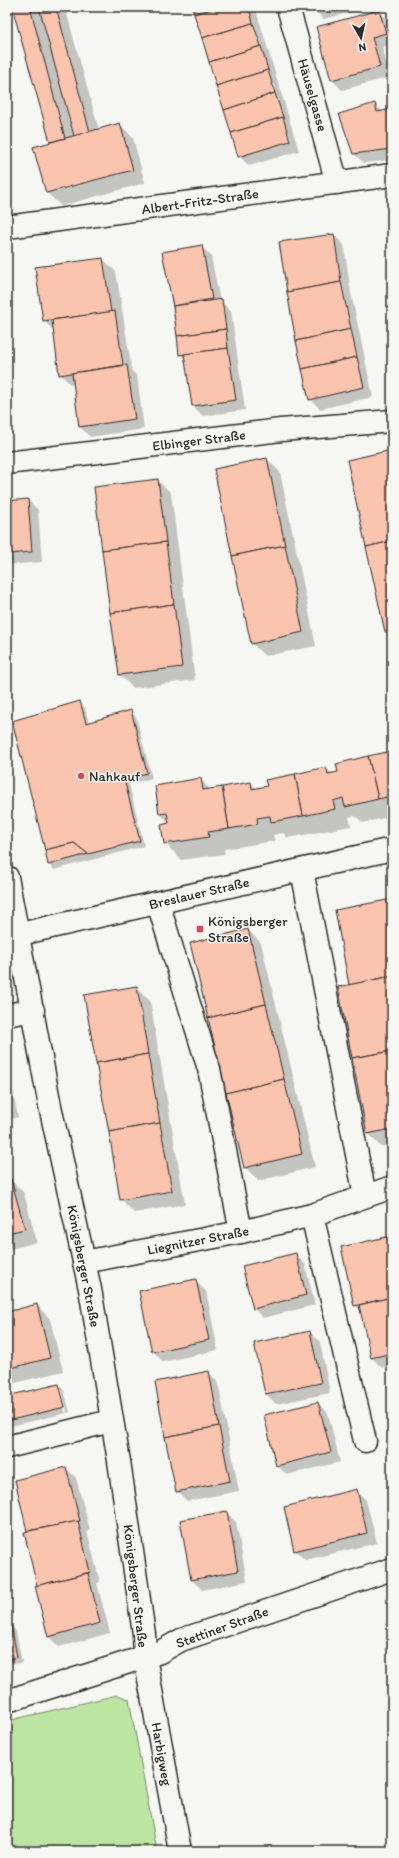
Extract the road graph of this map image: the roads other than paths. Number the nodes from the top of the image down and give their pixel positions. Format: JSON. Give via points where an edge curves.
{"nodes":[{"id":1,"x":288,"y":7,"type":"edge"},
{"id":2,"x":392,"y":175,"type":"edge"},
{"id":3,"x":337,"y":183,"type":"junction"},
{"id":4,"x":7,"y":227,"type":"edge"},
{"id":5,"x":392,"y":421,"type":"edge"},
{"id":6,"x":7,"y":463,"type":"edge"},
{"id":7,"x":392,"y":849,"type":"edge"},
{"id":8,"x":302,"y":870,"type":"junction"},
{"id":9,"x":7,"y":877,"type":"edge"},
{"id":10,"x":158,"y":902,"type":"junction"},
{"id":11,"x":13,"y":936,"type":"edge"},
{"id":12,"x":33,"y":1010,"type":"junction"},
{"id":13,"x":7,"y":1015,"type":"edge"},
{"id":14,"x":392,"y":1187,"type":"edge"},
{"id":15,"x":365,"y":1196,"type":"junction"},
{"id":16,"x":312,"y":1215,"type":"junction"},
{"id":17,"x":241,"y":1232,"type":"junction"},
{"id":18,"x":84,"y":1262,"type":"junction"},
{"id":19,"x":111,"y":1421,"type":"junction"},
{"id":20,"x":365,"y":1441,"type":"dead end"},
{"id":21,"x":7,"y":1447,"type":"edge"},
{"id":22,"x":392,"y":1569,"type":"edge"},
{"id":23,"x":145,"y":1657,"type":"junction"},
{"id":24,"x":7,"y":1701,"type":"edge"},
{"id":25,"x":180,"y":1851,"type":"edge"}],
"edges":[{"from":1,"to":3,"type":"street","name":"Häuselgasse"},
{"from":2,"to":3,"type":"street","name":"Albert-Fritz-Straße"},
{"from":3,"to":4,"type":"street","name":"Albert-Fritz-Straße"},
{"from":5,"to":6,"type":"street","name":"Elbinger Straße","via":[[281,430]]},
{"from":7,"to":8,"type":"street","name":"Breslauer Straße"},
{"from":8,"to":10,"type":"street","name":"Breslauer Straße"},
{"from":8,"to":15,"type":"street"},
{"from":9,"to":11,"type":"street","name":"Königsberger Straße"},
{"from":10,"to":11,"type":"street","name":"Breslauer Straße"},
{"from":10,"to":17,"type":"street","via":[[209,1069]]},
{"from":11,"to":12,"type":"street","name":"Königsberger Straße"},
{"from":12,"to":13,"type":"street"},
{"from":12,"to":18,"type":"street","name":"Königsberger Straße","via":[[50,1106]]},
{"from":14,"to":15,"type":"street","name":"Liegnitzer Straße"},
{"from":15,"to":16,"type":"street","name":"Liegnitzer Straße"},
{"from":16,"to":17,"type":"street","name":"Liegnitzer Straße"},
{"from":16,"to":20,"type":"street"},
{"from":17,"to":18,"type":"street","name":"Liegnitzer Straße"},
{"from":18,"to":19,"type":"street","name":"Königsberger Straße"},
{"from":19,"to":21,"type":"street"},
{"from":19,"to":23,"type":"street","name":"Königsberger Straße","via":[[143,1626]]},
{"from":22,"to":23,"type":"street","name":"Stettiner Straße","via":[[181,1640]]},
{"from":23,"to":24,"type":"street","name":"Stettiner Straße"},
{"from":23,"to":25,"type":"street","name":"Harbigweg"}]}
